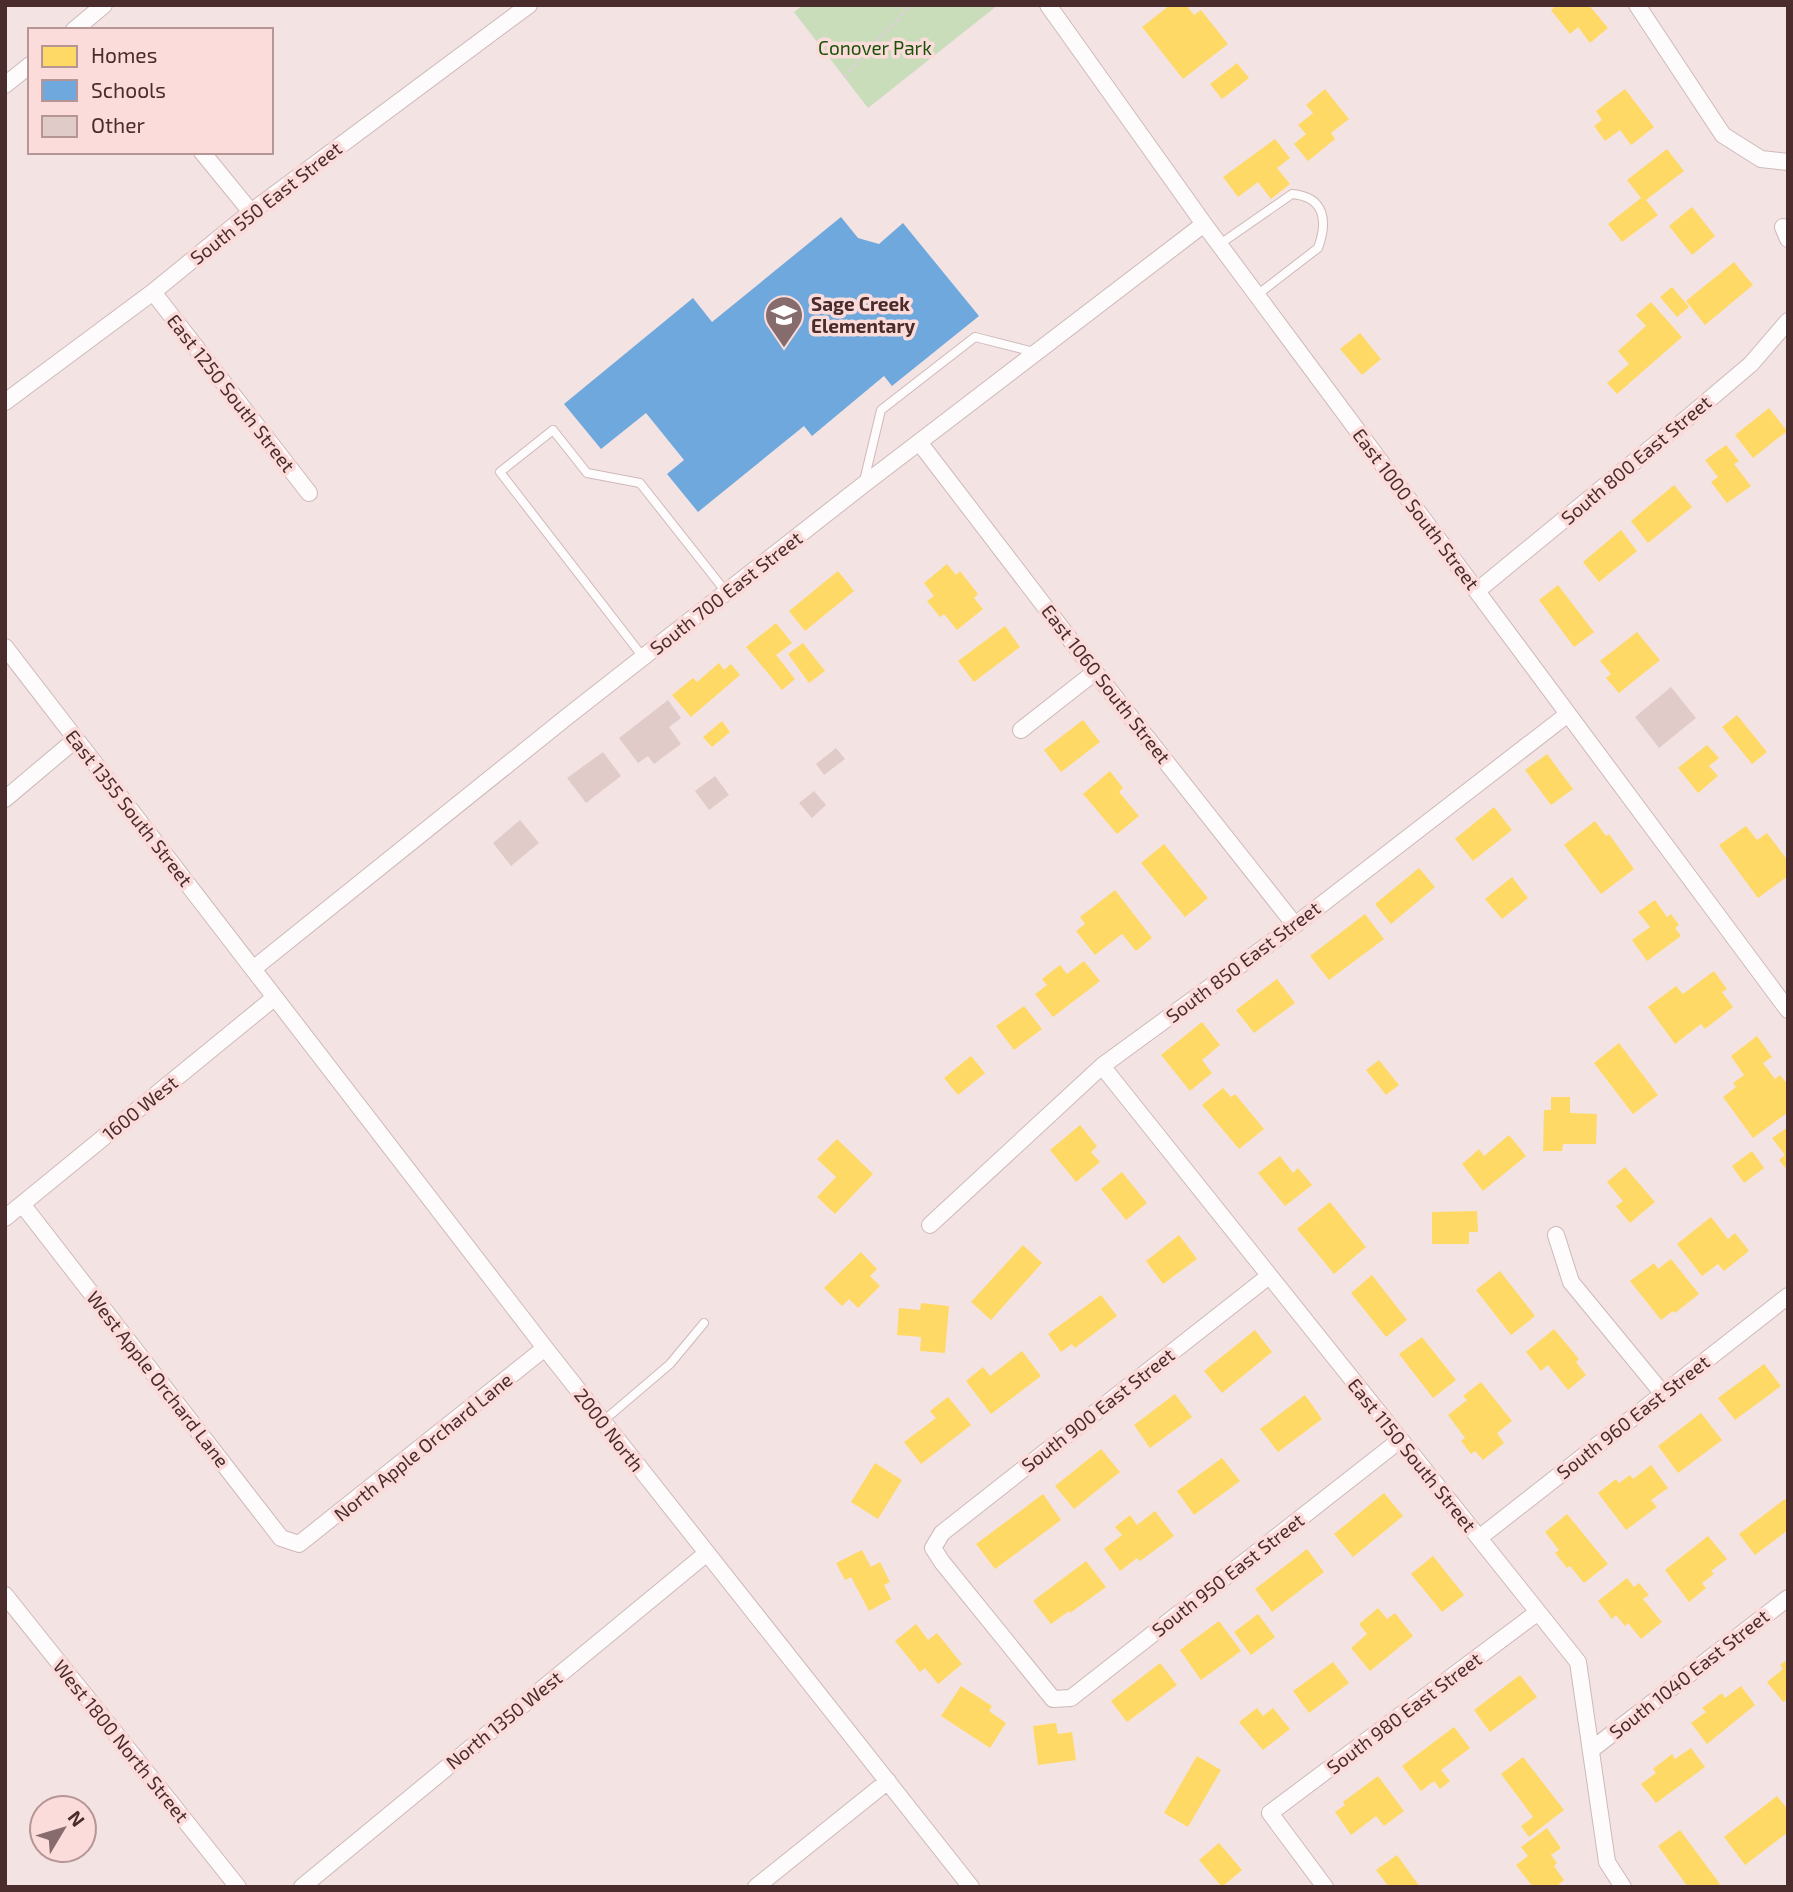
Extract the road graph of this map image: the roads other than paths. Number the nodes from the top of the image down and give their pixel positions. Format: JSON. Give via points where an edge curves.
{"nodes":[{"id":1,"x":104,"y":5,"type":"edge"},
{"id":2,"x":529,"y":5,"type":"edge"},
{"id":3,"x":1048,"y":5,"type":"edge"},
{"id":4,"x":1637,"y":5,"type":"edge"},
{"id":5,"x":91,"y":16,"type":"junction"},
{"id":6,"x":76,"y":28,"type":"edge"},
{"id":7,"x":100,"y":28,"type":"edge"},
{"id":8,"x":28,"y":67,"type":"edge"},
{"id":9,"x":5,"y":85,"type":"edge"},
{"id":10,"x":204,"y":154,"type":"edge"},
{"id":11,"x":1788,"y":162,"type":"edge"},
{"id":12,"x":251,"y":212,"type":"junction"},
{"id":13,"x":1204,"y":224,"type":"junction"},
{"id":14,"x":1220,"y":244,"type":"junction"},
{"id":15,"x":153,"y":292,"type":"junction"},
{"id":16,"x":1257,"y":295,"type":"junction"},
{"id":17,"x":1788,"y":321,"type":"edge"},
{"id":18,"x":1037,"y":353,"type":"junction"},
{"id":19,"x":5,"y":402,"type":"edge"},
{"id":20,"x":919,"y":442,"type":"junction"},
{"id":21,"x":863,"y":485,"type":"junction"},
{"id":22,"x":309,"y":494,"type":"dead end"},
{"id":23,"x":1477,"y":591,"type":"junction"},
{"id":24,"x":726,"y":592,"type":"junction"},
{"id":25,"x":5,"y":647,"type":"edge"},
{"id":26,"x":644,"y":658,"type":"junction"},
{"id":27,"x":1095,"y":672,"type":"junction"},
{"id":28,"x":1568,"y":714,"type":"junction"},
{"id":29,"x":1021,"y":730,"type":"dead end"},
{"id":30,"x":75,"y":740,"type":"junction"},
{"id":31,"x":5,"y":799,"type":"edge"},
{"id":32,"x":1295,"y":925,"type":"junction"},
{"id":33,"x":253,"y":969,"type":"junction"},
{"id":34,"x":274,"y":998,"type":"junction"},
{"id":35,"x":1788,"y":1010,"type":"edge"},
{"id":36,"x":1102,"y":1066,"type":"junction"},
{"id":37,"x":22,"y":1204,"type":"junction"},
{"id":38,"x":5,"y":1218,"type":"edge"},
{"id":39,"x":930,"y":1225,"type":"dead end"},
{"id":40,"x":1556,"y":1235,"type":"dead end"},
{"id":41,"x":1269,"y":1276,"type":"junction"},
{"id":42,"x":1788,"y":1296,"type":"edge"},
{"id":43,"x":704,"y":1323,"type":"dead end"},
{"id":44,"x":545,"y":1348,"type":"junction"},
{"id":45,"x":1663,"y":1394,"type":"junction"},
{"id":46,"x":603,"y":1422,"type":"junction"},
{"id":47,"x":1400,"y":1440,"type":"junction"},
{"id":48,"x":1479,"y":1538,"type":"junction"},
{"id":49,"x":299,"y":1544,"type":"joint"},
{"id":50,"x":707,"y":1553,"type":"junction"},
{"id":51,"x":6,"y":1597,"type":"edge"},
{"id":52,"x":1788,"y":1598,"type":"edge"},
{"id":53,"x":1538,"y":1612,"type":"junction"},
{"id":54,"x":1053,"y":1699,"type":"joint"},
{"id":55,"x":1591,"y":1749,"type":"junction"},
{"id":56,"x":888,"y":1781,"type":"junction"},
{"id":57,"x":237,"y":1887,"type":"edge"},
{"id":58,"x":302,"y":1887,"type":"edge"},
{"id":59,"x":756,"y":1887,"type":"edge"},
{"id":60,"x":971,"y":1887,"type":"edge"},
{"id":61,"x":1325,"y":1887,"type":"edge"},
{"id":62,"x":1623,"y":1887,"type":"edge"}],
"edges":[{"from":1,"to":5,"type":"street"},
{"from":2,"to":12,"type":"street","name":"South 550 East Street"},
{"from":3,"to":13,"type":"street","name":"East 1000 South Street"},
{"from":4,"to":11,"type":"street","via":[[1723,135],[1761,159]]},
{"from":5,"to":6,"type":"street"},
{"from":5,"to":7,"type":"street"},
{"from":8,"to":9,"type":"street"},
{"from":10,"to":12,"type":"street"},
{"from":12,"to":15,"type":"street","name":"South 550 East Street"},
{"from":13,"to":14,"type":"street","name":"East 1000 South Street"},
{"from":13,"to":18,"type":"street","name":"South 700 East Street"},
{"from":14,"to":16,"type":"street","name":"East 1000 South Street"},
{"from":14,"to":16,"type":"lane","via":[[1292,194],[1314,201],[1323,214],[1318,248]]},
{"from":15,"to":19,"type":"street","name":"South 550 East Street"},
{"from":15,"to":22,"type":"street","name":"East 1250 South Street"},
{"from":16,"to":23,"type":"street","name":"East 1000 South Street"},
{"from":17,"to":23,"type":"street","name":"South 800 East Street","via":[[1751,364]]},
{"from":18,"to":20,"type":"street","name":"South 700 East Street"},
{"from":18,"to":21,"type":"lane","via":[[975,337],[881,410]]},
{"from":20,"to":21,"type":"street","name":"South 700 East Street"},
{"from":20,"to":27,"type":"street","name":"East 1060 South Street"},
{"from":21,"to":24,"type":"street","name":"South 700 East Street"},
{"from":23,"to":28,"type":"street","name":"East 1000 South Street"},
{"from":24,"to":26,"type":"street","name":"South 700 East Street"},
{"from":24,"to":26,"type":"lane","via":[[640,483],[587,473],[553,430],[521,455],[500,472]]},
{"from":25,"to":30,"type":"street","name":"East 1355 South Street"},
{"from":26,"to":33,"type":"street","name":"South 700 East Street"},
{"from":27,"to":29,"type":"street"},
{"from":27,"to":32,"type":"street","name":"East 1060 South Street"},
{"from":28,"to":32,"type":"street","name":"South 850 East Street"},
{"from":28,"to":35,"type":"street","name":"East 1000 South Street"},
{"from":30,"to":31,"type":"street"},
{"from":30,"to":33,"type":"street","name":"East 1355 South Street"},
{"from":32,"to":36,"type":"street","name":"South 850 East Street"},
{"from":33,"to":34,"type":"street","name":"2000 North"},
{"from":34,"to":37,"type":"street","name":"1600 West"},
{"from":34,"to":44,"type":"street","name":"2000 North"},
{"from":36,"to":39,"type":"street","name":"South 850 East Street"},
{"from":36,"to":41,"type":"street","name":"East 1150 South Street"},
{"from":37,"to":38,"type":"street","name":"1600 West"},
{"from":37,"to":49,"type":"street","name":"West Apple Orchard Lane","via":[[281,1538]]},
{"from":40,"to":45,"type":"street","via":[[1572,1282]]},
{"from":41,"to":47,"type":"street","name":"East 1150 South Street"},
{"from":41,"to":54,"type":"street","name":"South 900 East Street","via":[[942,1533],[933,1548]]},
{"from":42,"to":45,"type":"street","name":"South 960 East Street"},
{"from":43,"to":46,"type":"lane","via":[[670,1364]]},
{"from":44,"to":46,"type":"street","name":"2000 North"},
{"from":44,"to":49,"type":"street","name":"North Apple Orchard Lane"},
{"from":45,"to":48,"type":"street","name":"South 960 East Street"},
{"from":46,"to":50,"type":"street","name":"2000 North"},
{"from":47,"to":48,"type":"street","name":"East 1150 South Street"},
{"from":47,"to":54,"type":"street","name":"South 950 East Street","via":[[1071,1698]]},
{"from":48,"to":53,"type":"street","name":"East 1150 South Street"},
{"from":50,"to":56,"type":"street","name":"2000 North"},
{"from":50,"to":58,"type":"street","name":"North 1350 West"},
{"from":51,"to":57,"type":"street","name":"West 1800 North Street"},
{"from":52,"to":55,"type":"street","name":"South 1040 East Street"},
{"from":53,"to":55,"type":"street","name":"East 1150 South Street","via":[[1578,1662]]},
{"from":53,"to":61,"type":"street","name":"South 980 East Street","via":[[1270,1813]]},
{"from":55,"to":62,"type":"street","name":"East 1150 South Street","via":[[1607,1862]]},
{"from":56,"to":59,"type":"street"},
{"from":56,"to":60,"type":"street","name":"2000 North"}]}
